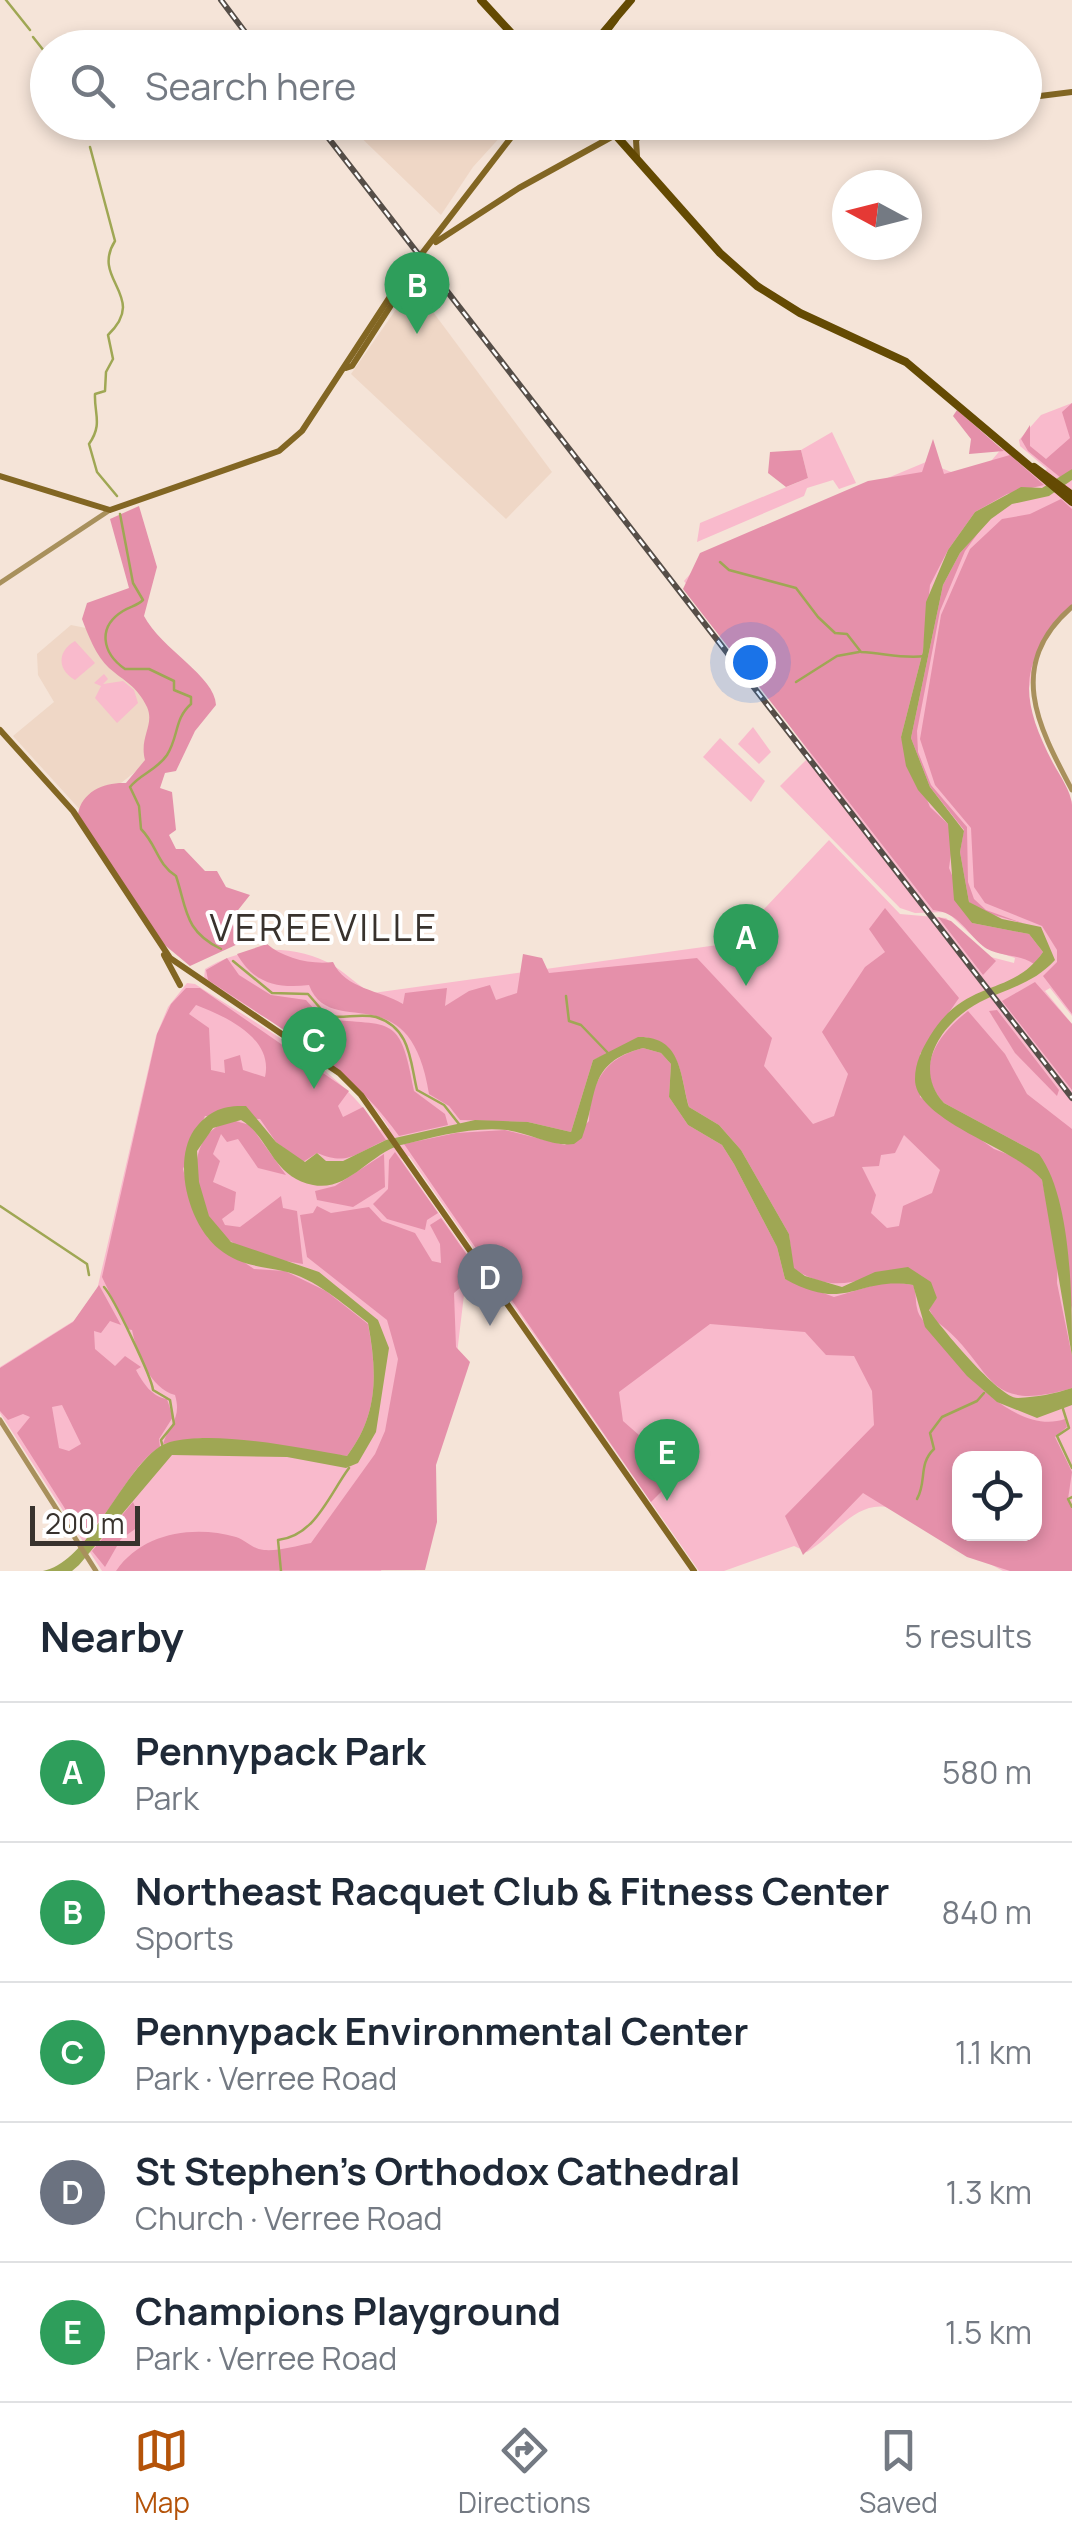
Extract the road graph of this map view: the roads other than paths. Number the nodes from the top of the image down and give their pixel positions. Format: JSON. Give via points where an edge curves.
{"nodes":[{"id":1,"x":480,"y":0,"type":"edge"},
{"id":2,"x":631,"y":0,"type":"edge"},
{"id":3,"x":508,"y":30,"type":"edge"},
{"id":4,"x":606,"y":30,"type":"edge"},
{"id":5,"x":1072,"y":92,"type":"edge"},
{"id":6,"x":1042,"y":96,"type":"edge"},
{"id":7,"x":509,"y":140,"type":"edge"},
{"id":8,"x":607,"y":140,"type":"edge"},
{"id":9,"x":622,"y":140,"type":"edge"},
{"id":10,"x":636,"y":140,"type":"edge"},
{"id":11,"x":637,"y":156,"type":"junction"},
{"id":12,"x":443,"y":226,"type":"junction"},
{"id":13,"x":460,"y":228,"type":"junction"},
{"id":14,"x":430,"y":245,"type":"junction"},
{"id":15,"x":0,"y":476,"type":"edge"},
{"id":16,"x":1072,"y":499,"type":"edge"},
{"id":17,"x":110,"y":510,"type":"junction"},
{"id":18,"x":0,"y":583,"type":"edge"},
{"id":19,"x":1072,"y":607,"type":"edge"},
{"id":20,"x":0,"y":730,"type":"edge"},
{"id":21,"x":1072,"y":790,"type":"edge"},
{"id":22,"x":159,"y":945,"type":"junction"},
{"id":23,"x":180,"y":985,"type":"dead end"},
{"id":24,"x":0,"y":1420,"type":"edge"},
{"id":25,"x":96,"y":1571,"type":"edge"},
{"id":26,"x":694,"y":1571,"type":"edge"}],
"edges":[{"from":1,"to":3,"type":"main road"},
{"from":2,"to":4,"type":"main road"},
{"from":5,"to":6,"type":"main road"},
{"from":7,"to":12,"type":"main road"},
{"from":8,"to":13,"type":"main road"},
{"from":9,"to":11,"type":"main road"},
{"from":10,"to":11,"type":"main road"},
{"from":11,"to":16,"type":"main road","via":[[757,286],[906,362]]},
{"from":12,"to":13,"type":"main road"},
{"from":12,"to":14,"type":"main road"},
{"from":13,"to":14,"type":"main road"},
{"from":14,"to":17,"type":"main road","via":[[352,366],[293,442]]},
{"from":15,"to":17,"type":"main road"},
{"from":17,"to":18,"type":"street"},
{"from":19,"to":21,"type":"street","via":[[1046,636],[1036,660],[1034,710]]},
{"from":20,"to":22,"type":"main road","via":[[73,810]]},
{"from":22,"to":23,"type":"main road"},
{"from":22,"to":26,"type":"main road","via":[[190,976],[338,1073],[388,1132]]},
{"from":24,"to":25,"type":"street"}]}
